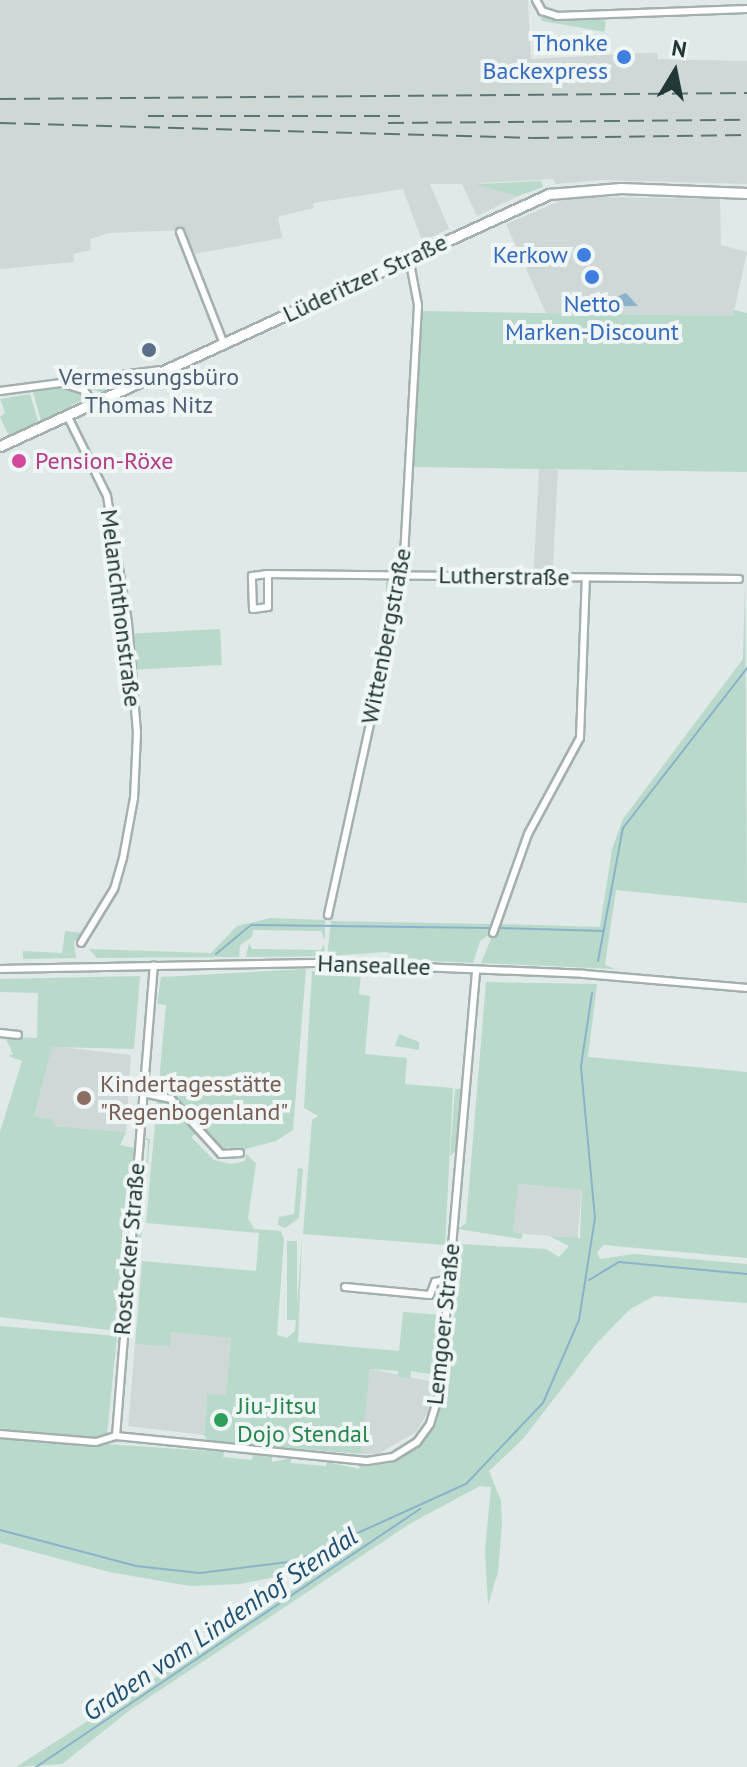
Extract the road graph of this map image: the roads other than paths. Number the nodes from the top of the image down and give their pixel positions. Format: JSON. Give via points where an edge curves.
{"nodes":[{"id":1,"x":536,"y":0,"type":"edge"},
{"id":2,"x":667,"y":0,"type":"edge"},
{"id":3,"x":747,"y":9,"type":"edge"},
{"id":4,"x":668,"y":11,"type":"junction"},
{"id":5,"x":747,"y":193,"type":"edge"},
{"id":6,"x":180,"y":232,"type":"dead end"},
{"id":7,"x":409,"y":258,"type":"junction"},
{"id":8,"x":224,"y":344,"type":"junction"},
{"id":9,"x":170,"y":368,"type":"junction"},
{"id":10,"x":57,"y":383,"type":"junction"},
{"id":11,"x":0,"y":391,"type":"edge"},
{"id":12,"x":93,"y":403,"type":"junction"},
{"id":13,"x":67,"y":415,"type":"junction"},
{"id":14,"x":0,"y":446,"type":"edge"},
{"id":15,"x":268,"y":574,"type":"junction"},
{"id":16,"x":403,"y":574,"type":"junction"},
{"id":17,"x":586,"y":578,"type":"junction"},
{"id":18,"x":739,"y":579,"type":"dead end"},
{"id":19,"x":328,"y":915,"type":"dead end"},
{"id":20,"x":493,"y":933,"type":"dead end"},
{"id":21,"x":81,"y":943,"type":"dead end"},
{"id":22,"x":154,"y":966,"type":"junction"},
{"id":23,"x":0,"y":969,"type":"edge"},
{"id":24,"x":476,"y":970,"type":"junction"},
{"id":25,"x":747,"y":988,"type":"edge"},
{"id":26,"x":0,"y":1033,"type":"edge"},
{"id":27,"x":18,"y":1035,"type":"dead end"},
{"id":28,"x":143,"y":1093,"type":"junction"},
{"id":29,"x":240,"y":1153,"type":"dead end"},
{"id":30,"x":449,"y":1279,"type":"junction"},
{"id":31,"x":345,"y":1287,"type":"dead end"},
{"id":32,"x":0,"y":1434,"type":"edge"},
{"id":33,"x":116,"y":1436,"type":"junction"}],
"edges":[{"from":1,"to":4,"type":"street","via":[[542,11],[557,16]]},
{"from":2,"to":4,"type":"street"},
{"from":3,"to":4,"type":"street"},
{"from":5,"to":7,"type":"main road","name":"Lüderitzer Straße","via":[[561,191]]},
{"from":6,"to":8,"type":"street"},
{"from":7,"to":8,"type":"main road","name":"Lüderitzer Straße"},
{"from":7,"to":16,"type":"street","name":"Wittenbergstraße","via":[[418,305]]},
{"from":8,"to":9,"type":"main road","name":"Lüderitzer Straße"},
{"from":9,"to":10,"type":"street"},
{"from":9,"to":12,"type":"main road","name":"Lüderitzer Straße"},
{"from":10,"to":11,"type":"street"},
{"from":10,"to":12,"type":"street","via":[[84,390]]},
{"from":12,"to":13,"type":"main road","name":"Lüderitzer Straße"},
{"from":13,"to":14,"type":"main road","name":"Lüderitzer Straße"},
{"from":13,"to":21,"type":"street","name":"Melanchthonstraße","via":[[107,496],[128,623],[137,733],[134,798],[121,867],[106,905]]},
{"from":15,"to":15,"type":"street","via":[[268,607],[253,609],[252,576]]},
{"from":15,"to":16,"type":"street","name":"Lutherstraße"},
{"from":16,"to":17,"type":"street","name":"Lutherstraße"},
{"from":16,"to":19,"type":"street","name":"Wittenbergstraße"},
{"from":17,"to":18,"type":"street","name":"Lutherstraße"},
{"from":17,"to":20,"type":"street","via":[[580,738],[528,834]]},
{"from":22,"to":23,"type":"street","name":"Hanseallee"},
{"from":22,"to":24,"type":"street","name":"Hanseallee","via":[[318,963]]},
{"from":22,"to":28,"type":"street","name":"Rostocker Straße"},
{"from":24,"to":25,"type":"street","name":"Hanseallee"},
{"from":24,"to":30,"type":"street","name":"Lemgoer Straße"},
{"from":26,"to":27,"type":"street"},
{"from":28,"to":29,"type":"street","via":[[171,1099],[213,1149]]},
{"from":28,"to":33,"type":"street","name":"Rostocker Straße"},
{"from":30,"to":31,"type":"street","via":[[435,1282],[430,1295]]},
{"from":30,"to":33,"type":"street","name":"Lemgoer Straße","via":[[436,1411],[422,1436],[399,1454],[367,1461]]},
{"from":32,"to":33,"type":"street","name":"Lemgoer Straße","via":[[96,1442]]}]}
